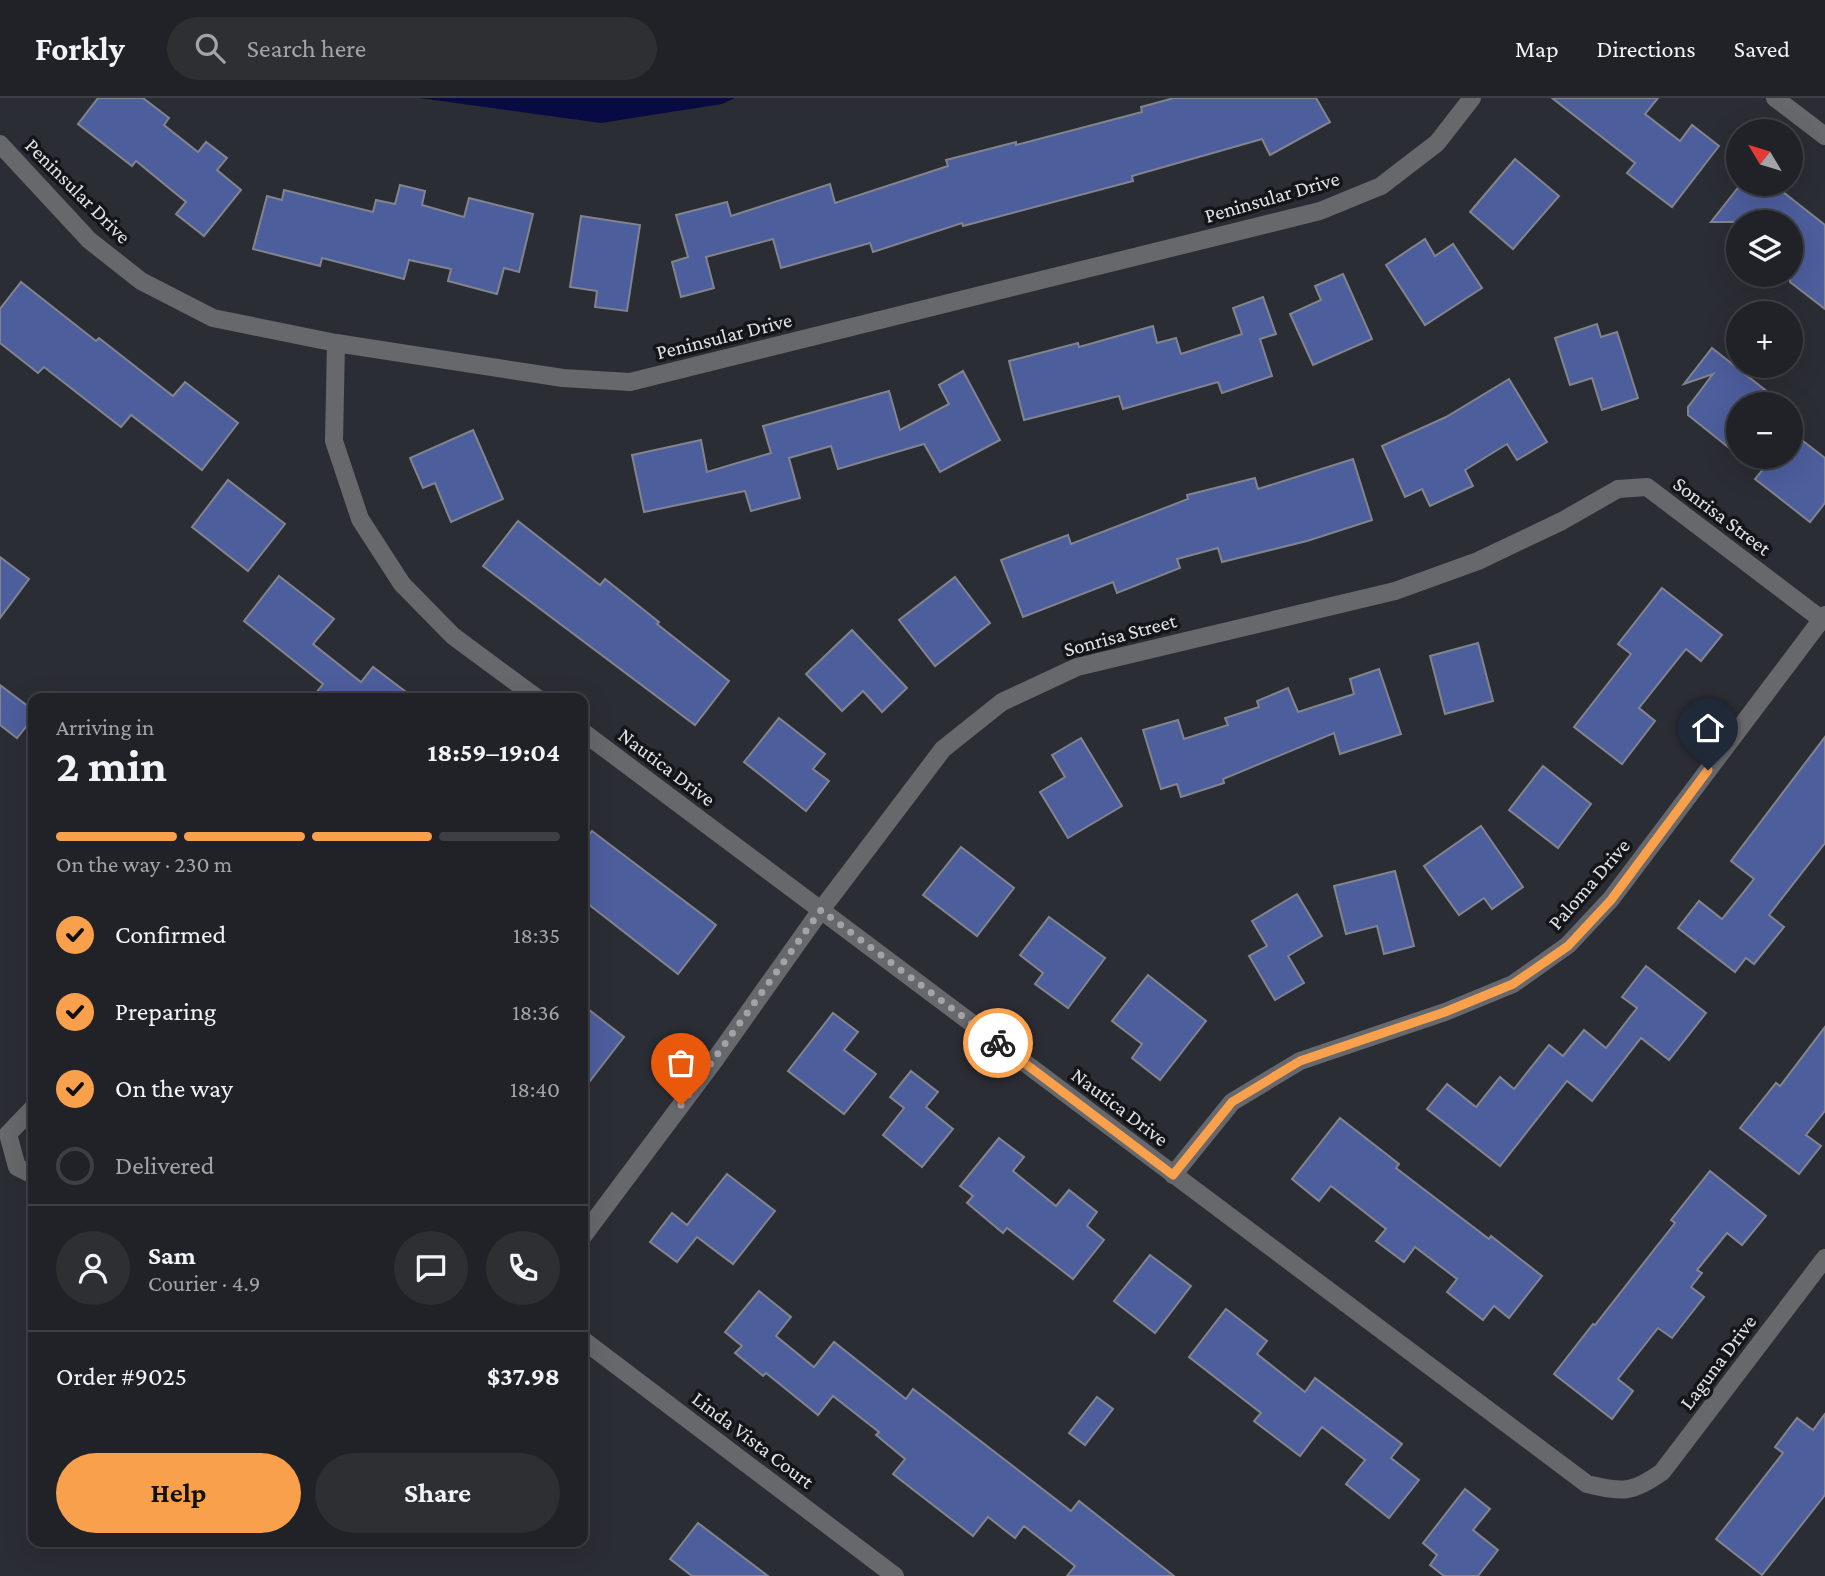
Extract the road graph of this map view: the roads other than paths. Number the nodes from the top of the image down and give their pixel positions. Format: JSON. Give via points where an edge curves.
{"nodes":[{"id":1,"x":1472,"y":98,"type":"edge"},
{"id":2,"x":1775,"y":98,"type":"edge"},
{"id":3,"x":1825,"y":136,"type":"edge"},
{"id":4,"x":0,"y":144,"type":"edge"},
{"id":5,"x":336,"y":343,"type":"junction"},
{"id":6,"x":1823,"y":617,"type":"edge"},
{"id":7,"x":530,"y":693,"type":"edge"},
{"id":8,"x":588,"y":737,"type":"edge"},
{"id":9,"x":821,"y":910,"type":"junction"},
{"id":10,"x":28,"y":1113,"type":"edge"},
{"id":11,"x":28,"y":1172,"type":"edge"},
{"id":12,"x":1173,"y":1175,"type":"junction"},
{"id":13,"x":588,"y":1229,"type":"edge"},
{"id":14,"x":1825,"y":1258,"type":"edge"},
{"id":15,"x":588,"y":1344,"type":"edge"},
{"id":16,"x":1641,"y":1487,"type":"joint"},
{"id":17,"x":895,"y":1576,"type":"edge"}],
"edges":[{"from":1,"to":5,"type":"street","name":"Peninsular Drive","via":[[1437,143],[1381,186],[1320,211],[630,382],[563,378]]},
{"from":2,"to":3,"type":"street"},
{"from":4,"to":5,"type":"street","name":"Peninsular Drive","via":[[89,240],[141,281],[213,318]]},
{"from":5,"to":7,"type":"street","via":[[334,441],[360,519],[402,584],[453,636]]},
{"from":6,"to":9,"type":"street","name":"Sonrisa Street","via":[[1647,487],[1618,489],[1478,561],[1407,586],[1077,667],[1002,702],[943,749]]},
{"from":6,"to":12,"type":"street","name":"Paloma Drive","via":[[1611,900],[1568,946],[1513,984],[1300,1061],[1232,1102]]},
{"from":8,"to":9,"type":"street","name":"Nautica Drive"},
{"from":9,"to":12,"type":"street","name":"Nautica Drive"},
{"from":9,"to":13,"type":"street","name":"Sonrisa Street"},
{"from":10,"to":11,"type":"street","via":[[8,1135],[17,1167]]},
{"from":12,"to":16,"type":"street","name":"Nautica Drive","via":[[1587,1484],[1619,1491]]},
{"from":14,"to":16,"type":"street","name":"Laguna Drive","via":[[1662,1472]]},
{"from":15,"to":17,"type":"street","name":"Linda Vista Court"}]}
